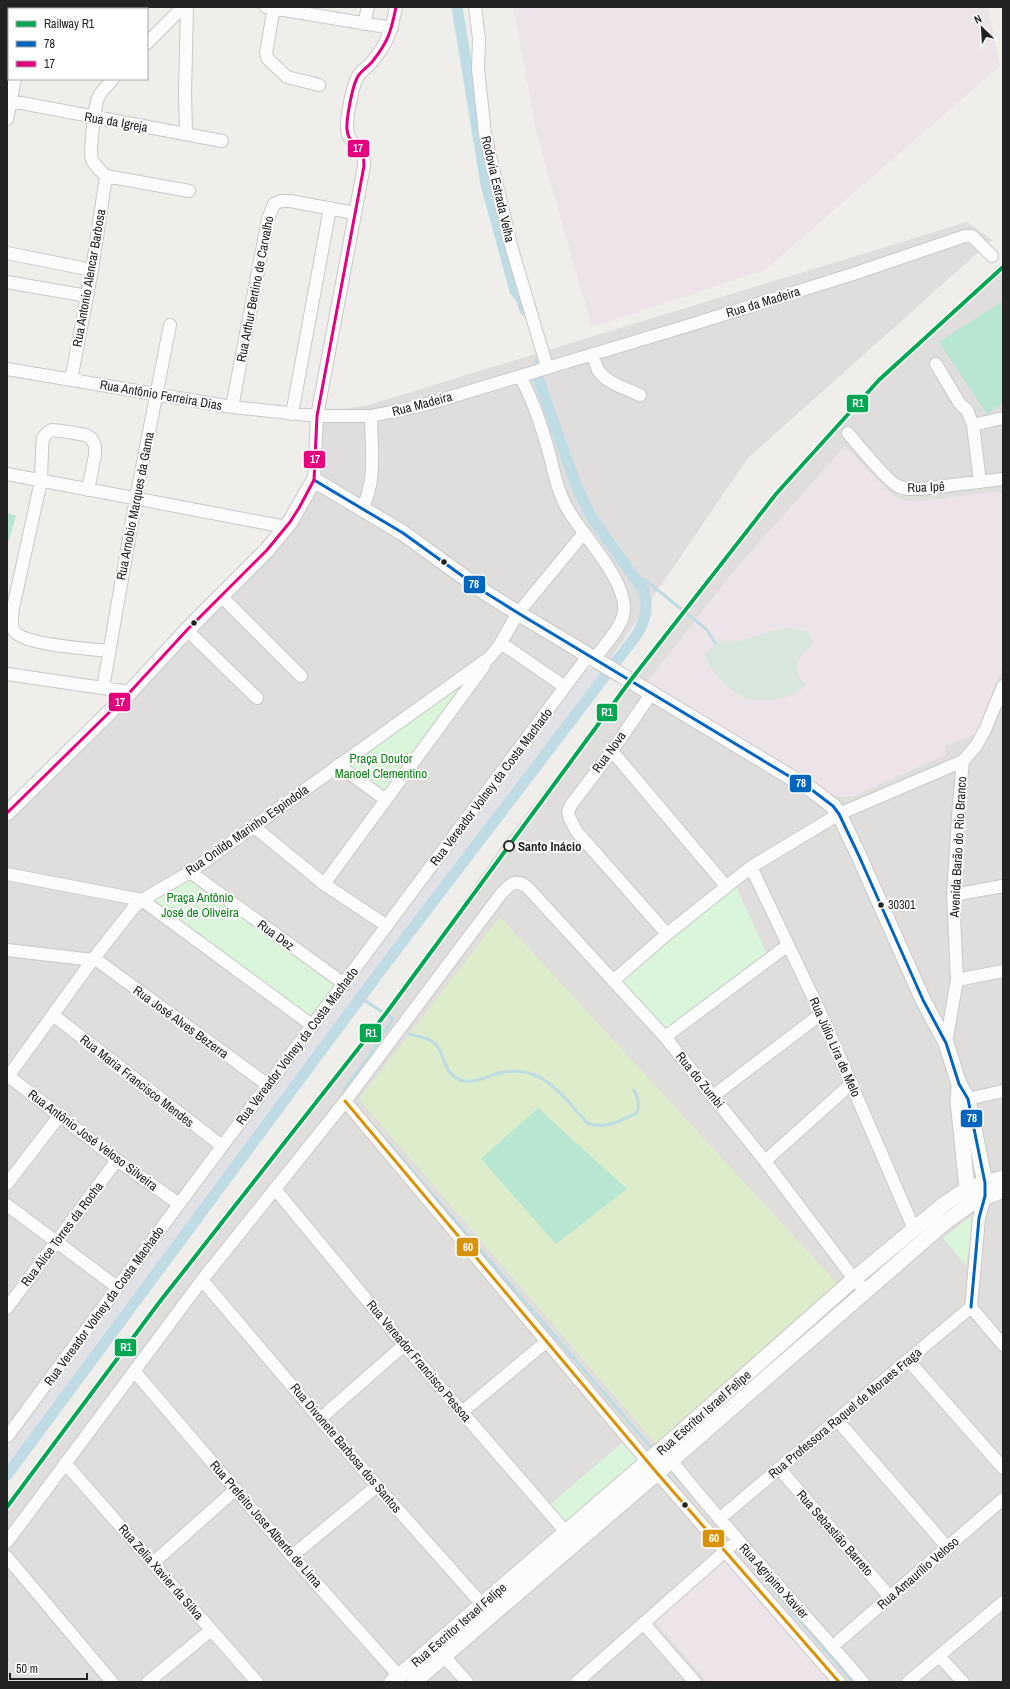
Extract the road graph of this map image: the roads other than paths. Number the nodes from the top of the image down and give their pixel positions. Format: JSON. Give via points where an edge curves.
{"nodes":[{"id":1,"x":183,"y":7,"type":"edge"},
{"id":2,"x":187,"y":7,"type":"edge"},
{"id":3,"x":272,"y":7,"type":"edge"},
{"id":4,"x":368,"y":7,"type":"edge"},
{"id":5,"x":396,"y":7,"type":"edge"},
{"id":6,"x":475,"y":7,"type":"edge"},
{"id":7,"x":364,"y":24,"type":"junction"},
{"id":8,"x":392,"y":28,"type":"junction"},
{"id":9,"x":148,"y":42,"type":"edge"},
{"id":10,"x":15,"y":80,"type":"edge"},
{"id":11,"x":112,"y":80,"type":"edge"},
{"id":12,"x":319,"y":85,"type":"dead end"},
{"id":13,"x":11,"y":101,"type":"junction"},
{"id":14,"x":95,"y":118,"type":"junction"},
{"id":15,"x":7,"y":119,"type":"edge"},
{"id":16,"x":186,"y":134,"type":"junction"},
{"id":17,"x":222,"y":141,"type":"dead end"},
{"id":18,"x":106,"y":176,"type":"junction"},
{"id":19,"x":189,"y":191,"type":"dead end"},
{"id":20,"x":330,"y":208,"type":"junction"},
{"id":21,"x":354,"y":213,"type":"junction"},
{"id":22,"x":7,"y":253,"type":"edge"},
{"id":23,"x":992,"y":256,"type":"dead end"},
{"id":24,"x":92,"y":270,"type":"junction"},
{"id":25,"x":7,"y":282,"type":"edge"},
{"id":26,"x":87,"y":296,"type":"junction"},
{"id":27,"x":170,"y":325,"type":"dead end"},
{"id":28,"x":592,"y":354,"type":"junction"},
{"id":29,"x":936,"y":364,"type":"dead end"},
{"id":30,"x":545,"y":367,"type":"junction"},
{"id":31,"x":7,"y":369,"type":"edge"},
{"id":32,"x":522,"y":375,"type":"junction"},
{"id":33,"x":70,"y":380,"type":"junction"},
{"id":34,"x":157,"y":395,"type":"junction"},
{"id":35,"x":640,"y":395,"type":"dead end"},
{"id":36,"x":232,"y":407,"type":"junction"},
{"id":37,"x":292,"y":414,"type":"junction"},
{"id":38,"x":317,"y":416,"type":"junction"},
{"id":39,"x":371,"y":416,"type":"junction"},
{"id":40,"x":1003,"y":418,"type":"edge"},
{"id":41,"x":973,"y":425,"type":"junction"},
{"id":42,"x":848,"y":433,"type":"dead end"},
{"id":43,"x":7,"y":474,"type":"edge"},
{"id":44,"x":1003,"y":479,"type":"edge"},
{"id":45,"x":314,"y":480,"type":"junction"},
{"id":46,"x":41,"y":481,"type":"junction"},
{"id":47,"x":980,"y":482,"type":"junction"},
{"id":48,"x":88,"y":490,"type":"junction"},
{"id":49,"x":136,"y":498,"type":"junction"},
{"id":50,"x":362,"y":508,"type":"junction"},
{"id":51,"x":286,"y":527,"type":"junction"},
{"id":52,"x":584,"y":533,"type":"junction"},
{"id":53,"x":222,"y":596,"type":"junction"},
{"id":54,"x":518,"y":613,"type":"junction"},
{"id":55,"x":187,"y":630,"type":"junction"},
{"id":56,"x":501,"y":643,"type":"junction"},
{"id":57,"x":109,"y":651,"type":"junction"},
{"id":58,"x":489,"y":658,"type":"junction"},
{"id":59,"x":600,"y":662,"type":"junction"},
{"id":60,"x":7,"y":674,"type":"edge"},
{"id":61,"x":301,"y":676,"type":"dead end"},
{"id":62,"x":1003,"y":686,"type":"edge"},
{"id":63,"x":565,"y":687,"type":"junction"},
{"id":64,"x":103,"y":688,"type":"junction"},
{"id":65,"x":130,"y":692,"type":"junction"},
{"id":66,"x":651,"y":694,"type":"junction"},
{"id":67,"x":257,"y":698,"type":"dead end"},
{"id":68,"x":612,"y":751,"type":"junction"},
{"id":69,"x":963,"y":761,"type":"junction"},
{"id":70,"x":338,"y":765,"type":"junction"},
{"id":71,"x":386,"y":800,"type":"junction"},
{"id":72,"x":7,"y":813,"type":"edge"},
{"id":73,"x":839,"y":814,"type":"junction"},
{"id":74,"x":253,"y":826,"type":"junction"},
{"id":75,"x":751,"y":867,"type":"junction"},
{"id":76,"x":190,"y":872,"type":"junction"},
{"id":77,"x":7,"y":874,"type":"edge"},
{"id":78,"x":324,"y":884,"type":"junction"},
{"id":79,"x":726,"y":886,"type":"junction"},
{"id":80,"x":1003,"y":886,"type":"edge"},
{"id":81,"x":953,"y":895,"type":"junction"},
{"id":82,"x":142,"y":900,"type":"junction"},
{"id":83,"x":387,"y":926,"type":"junction"},
{"id":84,"x":666,"y":934,"type":"junction"},
{"id":85,"x":788,"y":944,"type":"junction"},
{"id":86,"x":7,"y":950,"type":"edge"},
{"id":87,"x":94,"y":959,"type":"junction"},
{"id":88,"x":1003,"y":971,"type":"edge"},
{"id":89,"x":956,"y":980,"type":"junction"},
{"id":90,"x":613,"y":981,"type":"junction"},
{"id":91,"x":343,"y":983,"type":"junction"},
{"id":92,"x":821,"y":1014,"type":"junction"},
{"id":93,"x":53,"y":1015,"type":"junction"},
{"id":94,"x":313,"y":1026,"type":"junction"},
{"id":95,"x":665,"y":1037,"type":"junction"},
{"id":96,"x":946,"y":1043,"type":"junction"},
{"id":97,"x":8,"y":1076,"type":"edge"},
{"id":98,"x":852,"y":1083,"type":"junction"},
{"id":99,"x":268,"y":1086,"type":"junction"},
{"id":100,"x":1003,"y":1091,"type":"edge"},
{"id":101,"x":713,"y":1096,"type":"junction"},
{"id":102,"x":348,"y":1098,"type":"junction"},
{"id":103,"x":963,"y":1100,"type":"junction"},
{"id":104,"x":60,"y":1115,"type":"junction"},
{"id":105,"x":222,"y":1146,"type":"junction"},
{"id":106,"x":118,"y":1160,"type":"junction"},
{"id":107,"x":765,"y":1161,"type":"junction"},
{"id":108,"x":1003,"y":1178,"type":"edge"},
{"id":109,"x":7,"y":1184,"type":"edge"},
{"id":110,"x":275,"y":1189,"type":"junction"},
{"id":111,"x":985,"y":1190,"type":"junction"},
{"id":112,"x":1003,"y":1190,"type":"edge"},
{"id":113,"x":969,"y":1196,"type":"junction"},
{"id":114,"x":179,"y":1204,"type":"junction"},
{"id":115,"x":7,"y":1205,"type":"edge"},
{"id":116,"x":979,"y":1218,"type":"junction"},
{"id":117,"x":914,"y":1229,"type":"junction"},
{"id":118,"x":55,"y":1242,"type":"junction"},
{"id":119,"x":854,"y":1279,"type":"junction"},
{"id":120,"x":202,"y":1280,"type":"junction"},
{"id":121,"x":117,"y":1287,"type":"junction"},
{"id":122,"x":866,"y":1291,"type":"junction"},
{"id":123,"x":971,"y":1307,"type":"junction"},
{"id":124,"x":7,"y":1308,"type":"edge"},
{"id":125,"x":547,"y":1341,"type":"junction"},
{"id":126,"x":404,"y":1345,"type":"junction"},
{"id":127,"x":1003,"y":1345,"type":"edge"},
{"id":128,"x":908,"y":1360,"type":"junction"},
{"id":129,"x":134,"y":1372,"type":"junction"},
{"id":130,"x":462,"y":1412,"type":"junction"},
{"id":131,"x":320,"y":1418,"type":"junction"},
{"id":132,"x":837,"y":1420,"type":"junction"},
{"id":133,"x":7,"y":1437,"type":"edge"},
{"id":134,"x":662,"y":1449,"type":"junction"},
{"id":135,"x":648,"y":1461,"type":"junction"},
{"id":136,"x":671,"y":1461,"type":"junction"},
{"id":137,"x":65,"y":1463,"type":"junction"},
{"id":138,"x":779,"y":1468,"type":"junction"},
{"id":139,"x":1003,"y":1468,"type":"edge"},
{"id":140,"x":658,"y":1473,"type":"junction"},
{"id":141,"x":378,"y":1486,"type":"junction"},
{"id":142,"x":236,"y":1489,"type":"junction"},
{"id":143,"x":1003,"y":1499,"type":"edge"},
{"id":144,"x":719,"y":1519,"type":"junction"},
{"id":145,"x":565,"y":1531,"type":"junction"},
{"id":146,"x":7,"y":1542,"type":"edge"},
{"id":147,"x":732,"y":1545,"type":"junction"},
{"id":148,"x":948,"y":1548,"type":"junction"},
{"id":149,"x":292,"y":1556,"type":"junction"},
{"id":150,"x":7,"y":1557,"type":"edge"},
{"id":151,"x":153,"y":1563,"type":"junction"},
{"id":152,"x":890,"y":1598,"type":"junction"},
{"id":153,"x":482,"y":1604,"type":"junction"},
{"id":154,"x":1002,"y":1606,"type":"edge"},
{"id":155,"x":492,"y":1616,"type":"junction"},
{"id":156,"x":644,"y":1624,"type":"junction"},
{"id":157,"x":211,"y":1630,"type":"junction"},
{"id":158,"x":832,"y":1646,"type":"junction"},
{"id":159,"x":444,"y":1656,"type":"junction"},
{"id":160,"x":939,"y":1656,"type":"junction"},
{"id":161,"x":395,"y":1679,"type":"edge"},
{"id":162,"x":112,"y":1682,"type":"edge"},
{"id":163,"x":148,"y":1682,"type":"edge"},
{"id":164,"x":257,"y":1682,"type":"edge"},
{"id":165,"x":414,"y":1682,"type":"edge"},
{"id":166,"x":467,"y":1682,"type":"edge"},
{"id":167,"x":577,"y":1682,"type":"edge"},
{"id":168,"x":695,"y":1682,"type":"edge"},
{"id":169,"x":839,"y":1682,"type":"edge"},
{"id":170,"x":862,"y":1682,"type":"edge"},
{"id":171,"x":908,"y":1682,"type":"edge"},
{"id":172,"x":963,"y":1682,"type":"edge"}],
"edges":[{"from":1,"to":9,"type":"street"},
{"from":2,"to":16,"type":"street"},
{"from":3,"to":7,"type":"street"},
{"from":3,"to":12,"type":"street","via":[[266,53],[268,59],[287,77]]},
{"from":4,"to":7,"type":"street"},
{"from":5,"to":8,"type":"street"},
{"from":6,"to":30,"type":"street","name":"Rodovia Estrada Velha","via":[[485,134],[512,249]]},
{"from":7,"to":8,"type":"street"},
{"from":8,"to":21,"type":"street","via":[[382,51],[358,76],[348,114],[348,134],[364,158]]},
{"from":10,"to":13,"type":"street"},
{"from":11,"to":14,"type":"street","via":[[98,98]]},
{"from":13,"to":14,"type":"street","name":"Rua da Igreja"},
{"from":13,"to":15,"type":"street"},
{"from":14,"to":16,"type":"street","name":"Rua da Igreja"},
{"from":14,"to":18,"type":"street","via":[[92,159]]},
{"from":16,"to":17,"type":"street","name":"Rua da Igreja"},
{"from":18,"to":19,"type":"street"},
{"from":18,"to":24,"type":"street","name":"Rua Antonio Alencar Barbosa"},
{"from":20,"to":21,"type":"street","name":"Rua Arthur Bertino de Carvalho"},
{"from":20,"to":36,"type":"street","name":"Rua Arthur Bertino de Carvalho","via":[[281,200],[270,210]]},
{"from":20,"to":37,"type":"street"},
{"from":21,"to":38,"type":"street"},
{"from":22,"to":24,"type":"street"},
{"from":23,"to":28,"type":"street","name":"Rua da Madeira","via":[[969,235],[853,274]]},
{"from":24,"to":26,"type":"street","name":"Rua Antonio Alencar Barbosa"},
{"from":25,"to":26,"type":"street"},
{"from":26,"to":33,"type":"street","name":"Rua Antonio Alencar Barbosa"},
{"from":27,"to":34,"type":"street","name":"Rua Arnobio Marques da Gama"},
{"from":28,"to":30,"type":"street","name":"Rua da Madeira"},
{"from":28,"to":35,"type":"street","via":[[602,375]]},
{"from":29,"to":41,"type":"street","via":[[960,404],[967,410]]},
{"from":30,"to":32,"type":"street","name":"Rua da Madeira"},
{"from":31,"to":33,"type":"street","name":"Rua Antônio Ferreira Dias"},
{"from":32,"to":39,"type":"street","name":"Rua Madeira","via":[[417,407]]},
{"from":32,"to":52,"type":"street","name":"Rua Vereador Volney da Costa Machado","via":[[556,480],[567,508]]},
{"from":33,"to":34,"type":"street","name":"Rua Antônio Ferreira Dias"},
{"from":34,"to":36,"type":"street","name":"Rua Antônio Ferreira Dias"},
{"from":34,"to":49,"type":"street","name":"Rua Arnobio Marques da Gama"},
{"from":36,"to":37,"type":"street","name":"Rua Antônio Ferreira Dias"},
{"from":37,"to":38,"type":"street","name":"Rua Antônio Ferreira Dias"},
{"from":38,"to":39,"type":"street","name":"Rua Madeira"},
{"from":38,"to":45,"type":"street"},
{"from":39,"to":50,"type":"street","via":[[371,469],[368,496]]},
{"from":40,"to":41,"type":"street"},
{"from":41,"to":47,"type":"street"},
{"from":42,"to":47,"type":"street","name":"Rua Ipê","via":[[896,486],[920,489]]},
{"from":43,"to":46,"type":"street"},
{"from":44,"to":47,"type":"street","name":"Rua Ipê"},
{"from":45,"to":50,"type":"street"},
{"from":45,"to":51,"type":"street"},
{"from":46,"to":48,"type":"street"},
{"from":46,"to":48,"type":"street","via":[[43,438],[47,433],[52,430],[86,435],[92,439],[95,446]]},
{"from":46,"to":57,"type":"street","via":[[13,608],[14,632],[39,642]]},
{"from":48,"to":49,"type":"street"},
{"from":49,"to":51,"type":"street"},
{"from":49,"to":57,"type":"street","name":"Rua Arnobio Marques da Gama"},
{"from":50,"to":54,"type":"street","via":[[415,541]]},
{"from":51,"to":53,"type":"street"},
{"from":52,"to":54,"type":"street","name":"Rua Onildo Marinho Espindola"},
{"from":52,"to":59,"type":"street","name":"Rua Vereador Volney da Costa Machado","via":[[622,594],[624,611]]},
{"from":53,"to":55,"type":"street"},
{"from":53,"to":61,"type":"street"},
{"from":54,"to":56,"type":"street","name":"Rua Onildo Marinho Espindola"},
{"from":54,"to":59,"type":"street"},
{"from":55,"to":65,"type":"street"},
{"from":55,"to":67,"type":"street"},
{"from":56,"to":58,"type":"street","name":"Rua Onildo Marinho Espindola"},
{"from":56,"to":63,"type":"street"},
{"from":57,"to":64,"type":"street","name":"Rua Arnobio Marques da Gama"},
{"from":58,"to":70,"type":"street","name":"Rua Onildo Marinho Espindola"},
{"from":58,"to":71,"type":"street"},
{"from":59,"to":63,"type":"street","name":"Rua Vereador Volney da Costa Machado"},
{"from":59,"to":66,"type":"street"},
{"from":60,"to":64,"type":"street"},
{"from":62,"to":69,"type":"street","name":"Avenida Barão do Rio Branco","via":[[985,730]]},
{"from":63,"to":83,"type":"street","name":"Rua Vereador Volney da Costa Machado"},
{"from":64,"to":65,"type":"street"},
{"from":65,"to":72,"type":"street"},
{"from":66,"to":68,"type":"street","name":"Rua Nova"},
{"from":66,"to":73,"type":"street","via":[[812,790]]},
{"from":68,"to":79,"type":"street"},
{"from":68,"to":84,"type":"street","name":"Rua Nova","via":[[574,799],[568,812],[570,819],[577,832]]},
{"from":69,"to":73,"type":"street"},
{"from":69,"to":81,"type":"street","name":"Avenida Barão do Rio Branco"},
{"from":70,"to":71,"type":"street"},
{"from":70,"to":74,"type":"street","name":"Rua Onildo Marinho Espindola"},
{"from":71,"to":78,"type":"street"},
{"from":73,"to":75,"type":"street"},
{"from":73,"to":96,"type":"street","via":[[923,1000]]},
{"from":74,"to":76,"type":"street","name":"Rua Onildo Marinho Espindola"},
{"from":74,"to":78,"type":"street"},
{"from":75,"to":79,"type":"street"},
{"from":75,"to":85,"type":"street","name":"Rua Júlio Lira de Melo"},
{"from":76,"to":82,"type":"street","name":"Rua Onildo Marinho Espindola"},
{"from":76,"to":91,"type":"street","name":"Rua Dez"},
{"from":77,"to":82,"type":"street"},
{"from":78,"to":83,"type":"street"},
{"from":79,"to":84,"type":"street"},
{"from":80,"to":81,"type":"street"},
{"from":81,"to":89,"type":"street","name":"Avenida Barão do Rio Branco"},
{"from":82,"to":87,"type":"street","name":"Rua Onildo Marinho Espindola","via":[[125,917]]},
{"from":82,"to":94,"type":"street"},
{"from":83,"to":91,"type":"street","name":"Rua Vereador Volney da Costa Machado"},
{"from":84,"to":90,"type":"street"},
{"from":85,"to":92,"type":"street","name":"Rua Júlio Lira de Melo"},
{"from":85,"to":95,"type":"street"},
{"from":86,"to":87,"type":"street"},
{"from":87,"to":93,"type":"street","name":"Rua Onildo Marinho Espindola"},
{"from":87,"to":99,"type":"street","name":"Rua José Alves Bezerra"},
{"from":88,"to":89,"type":"street"},
{"from":89,"to":96,"type":"street","name":"Avenida Barão do Rio Branco"},
{"from":90,"to":95,"type":"street","name":"Rua do Zumbi"},
{"from":90,"to":102,"type":"street","name":"Rua do Zumbi","via":[[525,884],[513,883],[501,894]]},
{"from":91,"to":94,"type":"street","name":"Rua Vereador Volney da Costa Machado"},
{"from":92,"to":98,"type":"street","name":"Rua Júlio Lira de Melo"},
{"from":92,"to":101,"type":"street"},
{"from":93,"to":97,"type":"street","name":"Rua Onildo Marinho Espindola"},
{"from":93,"to":105,"type":"street","name":"Rua Maria Francisco Mendes"},
{"from":94,"to":99,"type":"street","name":"Rua Vereador Volney da Costa Machado"},
{"from":95,"to":101,"type":"street","name":"Rua do Zumbi"},
{"from":96,"to":103,"type":"street"},
{"from":97,"to":104,"type":"street","name":"Rua Antônio José Veloso Silveira"},
{"from":98,"to":107,"type":"street"},
{"from":98,"to":117,"type":"street","name":"Rua Júlio Lira de Melo"},
{"from":99,"to":105,"type":"street","name":"Rua Vereador Volney da Costa Machado"},
{"from":100,"to":103,"type":"street"},
{"from":101,"to":107,"type":"street","name":"Rua do Zumbi"},
{"from":102,"to":110,"type":"street"},
{"from":102,"to":125,"type":"street"},
{"from":103,"to":111,"type":"street"},
{"from":103,"to":113,"type":"street"},
{"from":104,"to":106,"type":"street","name":"Rua Antônio José Veloso Silveira"},
{"from":104,"to":109,"type":"street"},
{"from":105,"to":114,"type":"street","name":"Rua Vereador Volney da Costa Machado"},
{"from":106,"to":114,"type":"street","name":"Rua Antônio José Veloso Silveira"},
{"from":106,"to":118,"type":"street","name":"Rua Alice Torres da Rocha"},
{"from":107,"to":119,"type":"street","name":"Rua do Zumbi"},
{"from":108,"to":111,"type":"street"},
{"from":110,"to":120,"type":"street"},
{"from":110,"to":126,"type":"street","name":"Rua Vereador Francisco Pessoa"},
{"from":111,"to":112,"type":"street"},
{"from":111,"to":113,"type":"street","name":"Rua Escritor Israel Felipe"},
{"from":111,"to":116,"type":"street"},
{"from":113,"to":116,"type":"street"},
{"from":113,"to":117,"type":"street","name":"Rua Escritor Israel Felipe","via":[[943,1205]]},
{"from":113,"to":122,"type":"street","name":"Rua Escritor Israel Felipe","via":[[943,1224]]},
{"from":114,"to":121,"type":"street","name":"Rua Vereador Volney da Costa Machado"},
{"from":115,"to":118,"type":"street"},
{"from":116,"to":123,"type":"street"},
{"from":117,"to":119,"type":"street","name":"Rua Escritor Israel Felipe"},
{"from":118,"to":121,"type":"street"},
{"from":118,"to":124,"type":"street","name":"Rua Alice Torres da Rocha"},
{"from":119,"to":122,"type":"street","name":"Rua do Zumbi"},
{"from":119,"to":134,"type":"street","name":"Rua Escritor Israel Felipe"},
{"from":120,"to":129,"type":"street"},
{"from":120,"to":131,"type":"street","name":"Rua Divonete Barbosa dos Santos"},
{"from":121,"to":133,"type":"street","name":"Rua Vereador Volney da Costa Machado"},
{"from":122,"to":136,"type":"street","name":"Rua Escritor Israel Felipe"},
{"from":123,"to":127,"type":"street"},
{"from":123,"to":128,"type":"street","name":"Rua Professora Raquel de Moraes Fraga"},
{"from":125,"to":130,"type":"street"},
{"from":125,"to":135,"type":"street"},
{"from":126,"to":130,"type":"street","name":"Rua Vereador Francisco Pessoa"},
{"from":126,"to":131,"type":"street"},
{"from":128,"to":132,"type":"street","name":"Rua Professora Raquel de Moraes Fraga"},
{"from":128,"to":139,"type":"street"},
{"from":129,"to":137,"type":"street"},
{"from":129,"to":142,"type":"street","name":"Rua Prefeito Jose Alberto de Lima"},
{"from":130,"to":145,"type":"street","name":"Rua Vereador Francisco Pessoa"},
{"from":131,"to":141,"type":"street","name":"Rua Divonete Barbosa dos Santos"},
{"from":132,"to":138,"type":"street","name":"Rua Professora Raquel de Moraes Fraga"},
{"from":132,"to":148,"type":"street"},
{"from":134,"to":135,"type":"street","name":"Rua Escritor Israel Felipe"},
{"from":134,"to":136,"type":"street","name":"Rua Agripino Xavier"},
{"from":135,"to":140,"type":"street"},
{"from":135,"to":145,"type":"street","name":"Rua Escritor Israel Felipe"},
{"from":136,"to":140,"type":"street","name":"Rua Escritor Israel Felipe"},
{"from":136,"to":144,"type":"street","name":"Rua Agripino Xavier"},
{"from":137,"to":146,"type":"street"},
{"from":137,"to":151,"type":"street","name":"Rua Zelia Xavier da Silva"},
{"from":138,"to":144,"type":"street","name":"Rua Professora Raquel de Moraes Fraga"},
{"from":138,"to":152,"type":"street","name":"Rua Sebastião Barreto"},
{"from":140,"to":147,"type":"street"},
{"from":140,"to":155,"type":"street","name":"Rua Escritor Israel Felipe"},
{"from":141,"to":149,"type":"street"},
{"from":141,"to":153,"type":"street","name":"Rua Divonete Barbosa dos Santos"},
{"from":142,"to":149,"type":"street","name":"Rua Prefeito Jose Alberto de Lima"},
{"from":142,"to":151,"type":"street"},
{"from":143,"to":148,"type":"street","name":"Rua Amaurílio Veloso"},
{"from":144,"to":147,"type":"street","name":"Rua Agripino Xavier"},
{"from":145,"to":153,"type":"street","name":"Rua Escritor Israel Felipe"},
{"from":147,"to":156,"type":"street"},
{"from":147,"to":158,"type":"street","name":"Rua Agripino Xavier"},
{"from":147,"to":169,"type":"street"},
{"from":148,"to":152,"type":"street","name":"Rua Amaurílio Veloso"},
{"from":149,"to":161,"type":"street","name":"Rua Prefeito Jose Alberto de Lima"},
{"from":150,"to":162,"type":"street"},
{"from":151,"to":157,"type":"street","name":"Rua Zelia Xavier da Silva"},
{"from":152,"to":158,"type":"street","name":"Rua Amaurílio Veloso"},
{"from":153,"to":155,"type":"street","name":"Rua Divonete Barbosa dos Santos"},
{"from":153,"to":161,"type":"street","name":"Rua Escritor Israel Felipe"},
{"from":154,"to":160,"type":"street"},
{"from":155,"to":159,"type":"street","name":"Rua Escritor Israel Felipe"},
{"from":156,"to":167,"type":"street"},
{"from":156,"to":168,"type":"street"},
{"from":157,"to":163,"type":"street"},
{"from":157,"to":164,"type":"street","name":"Rua Zelia Xavier da Silva"},
{"from":158,"to":170,"type":"street","name":"Rua Agripino Xavier"},
{"from":159,"to":165,"type":"street","name":"Rua Escritor Israel Felipe"},
{"from":159,"to":166,"type":"street"},
{"from":160,"to":171,"type":"street"},
{"from":160,"to":172,"type":"street"}]}
